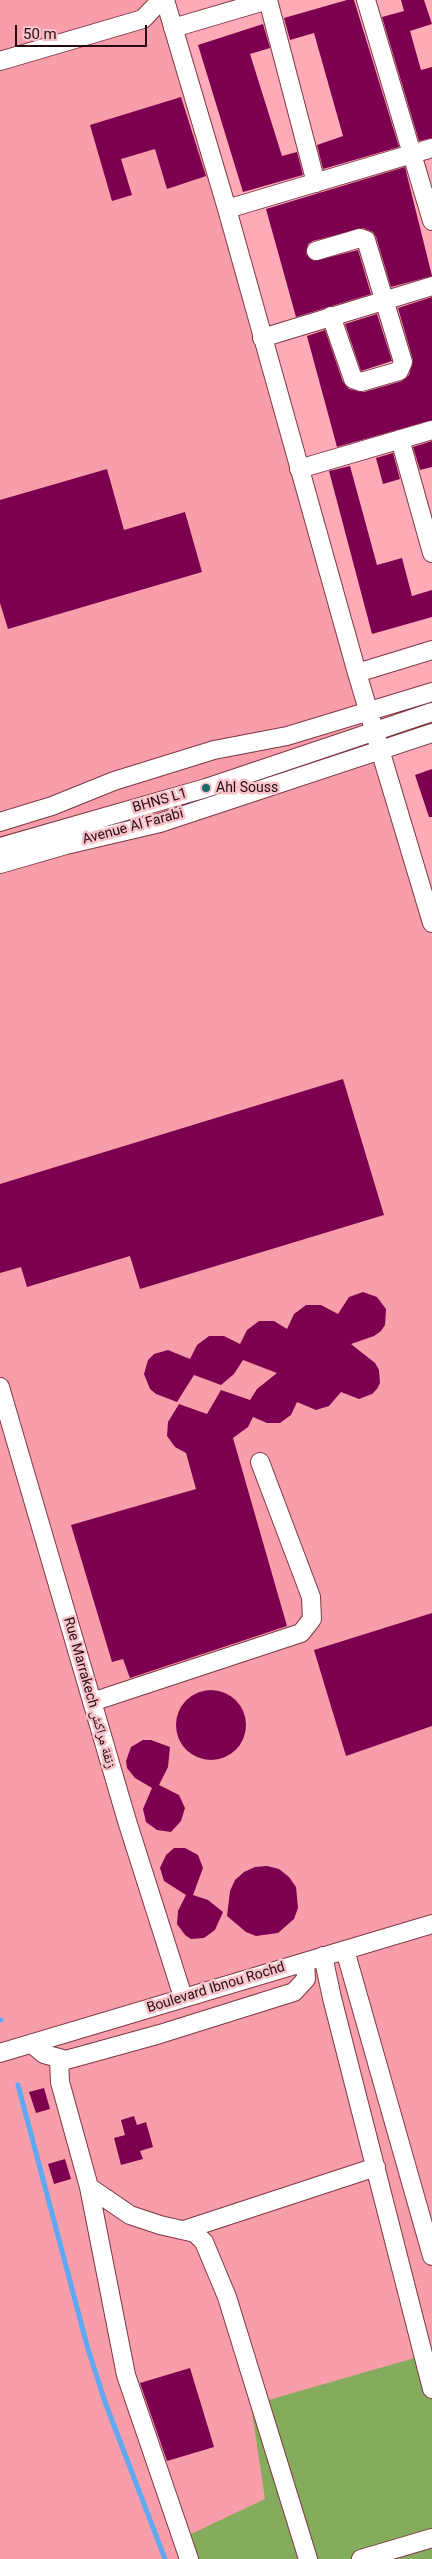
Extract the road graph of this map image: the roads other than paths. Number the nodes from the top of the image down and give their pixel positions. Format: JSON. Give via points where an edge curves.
{"nodes":[{"id":1,"x":163,"y":0,"type":"edge"},
{"id":2,"x":268,"y":0,"type":"edge"},
{"id":3,"x":366,"y":0,"type":"edge"},
{"id":4,"x":143,"y":19,"type":"junction"},
{"id":5,"x":173,"y":28,"type":"junction"},
{"id":6,"x":0,"y":61,"type":"edge"},
{"id":7,"x":432,"y":148,"type":"edge"},
{"id":8,"x":412,"y":154,"type":"junction"},
{"id":9,"x":316,"y":183,"type":"junction"},
{"id":10,"x":227,"y":209,"type":"junction"},
{"id":11,"x":432,"y":221,"type":"edge"},
{"id":12,"x":316,"y":251,"type":"dead end"},
{"id":13,"x":432,"y":286,"type":"edge"},
{"id":14,"x":385,"y":300,"type":"junction"},
{"id":15,"x":332,"y":316,"type":"junction"},
{"id":16,"x":262,"y":338,"type":"junction"},
{"id":17,"x":432,"y":430,"type":"edge"},
{"id":18,"x":400,"y":439,"type":"junction"},
{"id":19,"x":299,"y":469,"type":"junction"},
{"id":20,"x":432,"y":553,"type":"edge"},
{"id":21,"x":432,"y":650,"type":"edge"},
{"id":22,"x":357,"y":673,"type":"junction"},
{"id":23,"x":432,"y":692,"type":"edge"},
{"id":24,"x":369,"y":711,"type":"junction"},
{"id":25,"x":432,"y":712,"type":"edge"},
{"id":26,"x":432,"y":718,"type":"edge"},
{"id":27,"x":432,"y":733,"type":"edge"},
{"id":28,"x":377,"y":741,"type":"junction"},
{"id":29,"x":0,"y":822,"type":"edge"},
{"id":30,"x":0,"y":847,"type":"edge"},
{"id":31,"x":0,"y":852,"type":"edge"},
{"id":32,"x":0,"y":864,"type":"edge"},
{"id":33,"x":432,"y":922,"type":"edge"},
{"id":34,"x":0,"y":1387,"type":"edge"},
{"id":35,"x":260,"y":1462,"type":"dead end"},
{"id":36,"x":92,"y":1702,"type":"junction"},
{"id":37,"x":432,"y":1924,"type":"edge"},
{"id":38,"x":345,"y":1950,"type":"junction"},
{"id":39,"x":323,"y":1956,"type":"junction"},
{"id":40,"x":305,"y":1962,"type":"junction"},
{"id":41,"x":183,"y":1997,"type":"junction"},
{"id":42,"x":151,"y":2007,"type":"junction"},
{"id":43,"x":160,"y":2034,"type":"junction"},
{"id":44,"x":32,"y":2044,"type":"junction"},
{"id":45,"x":0,"y":2053,"type":"edge"},
{"id":46,"x":59,"y":2059,"type":"junction"},
{"id":47,"x":376,"y":2167,"type":"junction"},
{"id":48,"x":89,"y":2187,"type":"junction"},
{"id":49,"x":184,"y":2230,"type":"junction"},
{"id":50,"x":432,"y":2256,"type":"edge"},
{"id":51,"x":432,"y":2389,"type":"edge"},
{"id":52,"x":432,"y":2538,"type":"edge"},
{"id":53,"x":190,"y":2559,"type":"edge"},
{"id":54,"x":308,"y":2559,"type":"edge"},
{"id":55,"x":361,"y":2559,"type":"edge"}],
"edges":[{"from":1,"to":4,"type":"street"},
{"from":1,"to":5,"type":"street"},
{"from":2,"to":5,"type":"street"},
{"from":2,"to":9,"type":"street"},
{"from":3,"to":8,"type":"street"},
{"from":4,"to":5,"type":"street"},
{"from":4,"to":6,"type":"street"},
{"from":5,"to":10,"type":"street"},
{"from":7,"to":8,"type":"street"},
{"from":8,"to":9,"type":"street"},
{"from":8,"to":11,"type":"street"},
{"from":9,"to":10,"type":"street"},
{"from":10,"to":16,"type":"street"},
{"from":12,"to":14,"type":"street","via":[[360,238],[366,240]]},
{"from":13,"to":14,"type":"street"},
{"from":14,"to":15,"type":"street"},
{"from":14,"to":15,"type":"street","via":[[403,362],[399,371],[360,382],[351,376]]},
{"from":15,"to":16,"type":"street"},
{"from":16,"to":19,"type":"street"},
{"from":17,"to":18,"type":"street"},
{"from":18,"to":19,"type":"street"},
{"from":18,"to":20,"type":"street"},
{"from":19,"to":22,"type":"street"},
{"from":21,"to":22,"type":"street"},
{"from":22,"to":24,"type":"street"},
{"from":23,"to":24,"type":"street"},
{"from":24,"to":28,"type":"street"},
{"from":24,"to":29,"type":"street","via":[[287,736],[214,750],[114,781],[52,806]]},
{"from":25,"to":28,"type":"street","name":"BHNS L1"},
{"from":26,"to":28,"type":"street","name":"BHNS L1"},
{"from":27,"to":28,"type":"street"},
{"from":28,"to":30,"type":"street","name":"BHNS L1"},
{"from":28,"to":31,"type":"street","name":"BHNS L1"},
{"from":28,"to":32,"type":"street","name":"Avenue Al Farabi","via":[[307,773],[152,825]]},
{"from":28,"to":33,"type":"street"},
{"from":34,"to":36,"type":"street","name":"Rue Marrakech زنقة مراكش"},
{"from":35,"to":36,"type":"street","via":[[311,1597],[312,1619],[301,1633]]},
{"from":36,"to":41,"type":"street","name":"Rue Marrakech زنقة مراكش"},
{"from":37,"to":38,"type":"street","name":"Boulevard Ibnou Rochd"},
{"from":38,"to":39,"type":"street","name":"Boulevard Ibnou Rochd"},
{"from":38,"to":50,"type":"street"},
{"from":39,"to":40,"type":"street","name":"Boulevard Ibnou Rochd"},
{"from":39,"to":47,"type":"street"},
{"from":40,"to":41,"type":"street","name":"Boulevard Ibnou Rochd"},
{"from":40,"to":43,"type":"street","via":[[306,1979],[294,1992]]},
{"from":41,"to":42,"type":"street","name":"Boulevard Ibnou Rochd"},
{"from":42,"to":43,"type":"street"},
{"from":42,"to":44,"type":"street","name":"Boulevard Ibnou Rochd"},
{"from":43,"to":46,"type":"street","via":[[74,2059]]},
{"from":44,"to":45,"type":"street","name":"Boulevard Ibnou Rochd"},
{"from":44,"to":46,"type":"street","via":[[44,2054]]},
{"from":46,"to":48,"type":"street","via":[[60,2082]]},
{"from":47,"to":49,"type":"street"},
{"from":47,"to":51,"type":"street"},
{"from":48,"to":49,"type":"street","via":[[130,2215]]},
{"from":48,"to":53,"type":"street","via":[[126,2375]]},
{"from":49,"to":54,"type":"street","via":[[195,2233],[204,2242],[227,2297]]},
{"from":52,"to":55,"type":"street"}]}
